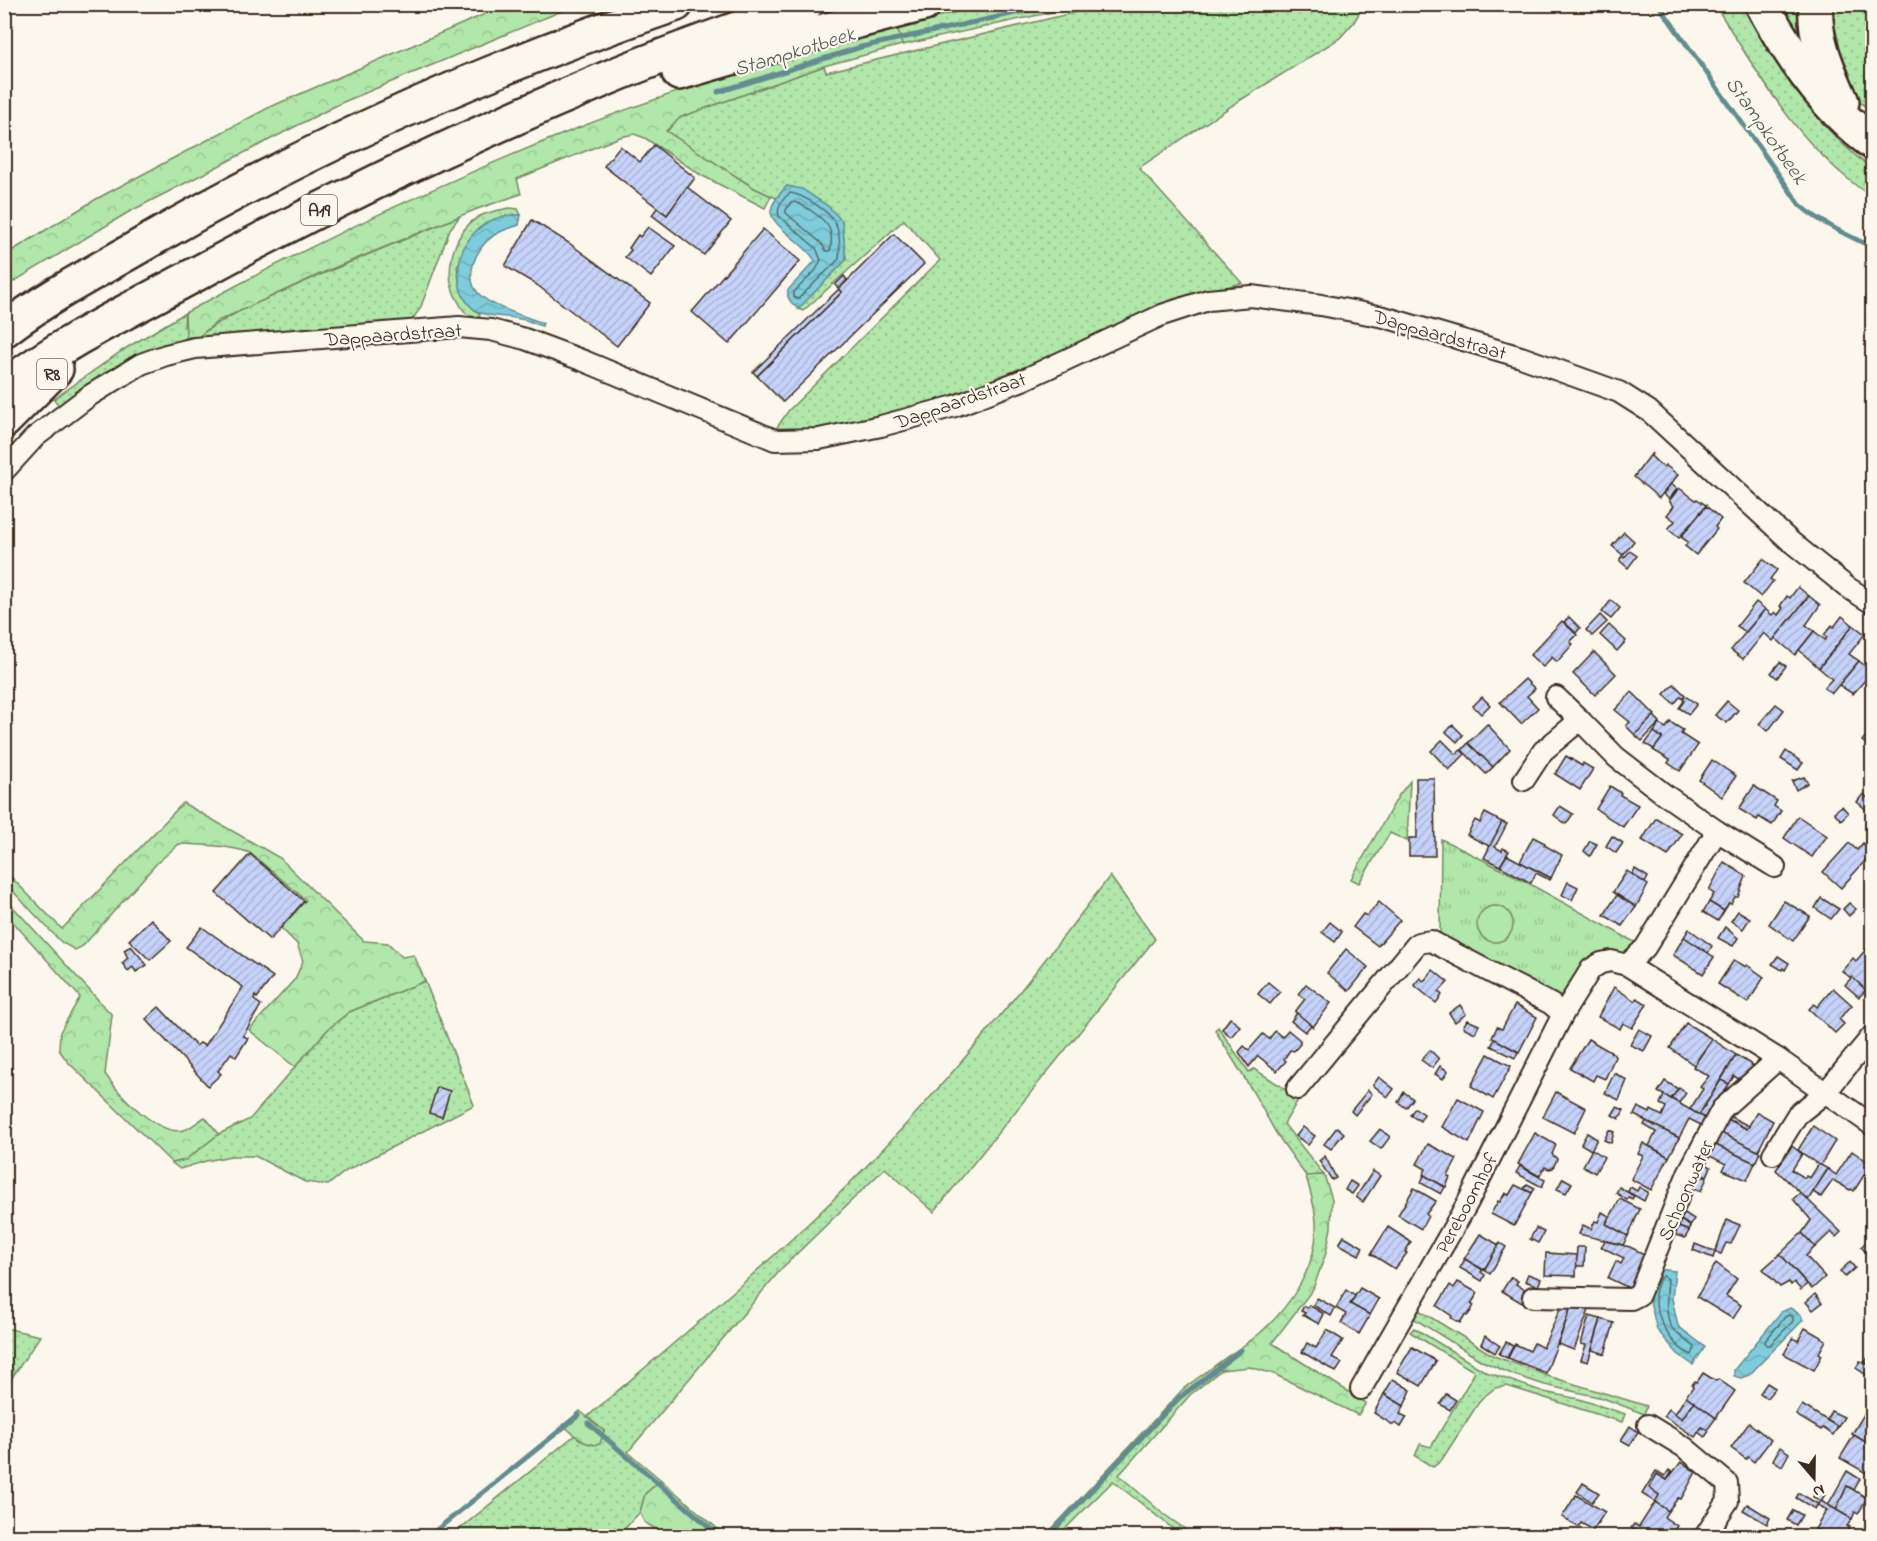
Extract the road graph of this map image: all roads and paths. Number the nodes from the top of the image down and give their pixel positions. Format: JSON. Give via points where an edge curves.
{"nodes":[{"id":1,"x":675,"y":4,"type":"edge"},
{"id":2,"x":806,"y":4,"type":"edge"},
{"id":3,"x":924,"y":4,"type":"edge"},
{"id":4,"x":1762,"y":4,"type":"edge"},
{"id":5,"x":1816,"y":4,"type":"edge"},
{"id":6,"x":546,"y":106,"type":"junction"},
{"id":7,"x":1863,"y":136,"type":"edge"},
{"id":8,"x":43,"y":303,"type":"junction"},
{"id":9,"x":4,"y":319,"type":"edge"},
{"id":10,"x":99,"y":328,"type":"junction"},
{"id":11,"x":4,"y":330,"type":"edge"},
{"id":12,"x":4,"y":387,"type":"edge"},
{"id":13,"x":4,"y":421,"type":"edge"},
{"id":14,"x":4,"y":471,"type":"edge"},
{"id":15,"x":1872,"y":603,"type":"edge"},
{"id":16,"x":1556,"y":697,"type":"dead end"},
{"id":17,"x":1580,"y":720,"type":"junction"},
{"id":18,"x":1524,"y":780,"type":"dead end"},
{"id":19,"x":1717,"y":831,"type":"junction"},
{"id":20,"x":1775,"y":867,"type":"dead end"},
{"id":21,"x":1628,"y":965,"type":"junction"},
{"id":22,"x":1563,"y":1014,"type":"junction"},
{"id":23,"x":1872,"y":1036,"type":"edge"},
{"id":24,"x":1778,"y":1059,"type":"junction"},
{"id":25,"x":1297,"y":1089,"type":"dead end"},
{"id":26,"x":1826,"y":1092,"type":"junction"},
{"id":27,"x":1872,"y":1125,"type":"edge"},
{"id":28,"x":1773,"y":1154,"type":"dead end"},
{"id":29,"x":1533,"y":1297,"type":"dead end"},
{"id":30,"x":1360,"y":1389,"type":"dead end"},
{"id":31,"x":1648,"y":1425,"type":"dead end"},
{"id":32,"x":1705,"y":1536,"type":"edge"}],
"edges":[{"from":1,"to":8,"type":"highway","via":[[530,56],[329,147],[192,216]]},
{"from":2,"to":6,"type":"highway","number":"A19","via":[[611,77]]},
{"from":3,"to":6,"type":"highway"},
{"from":4,"to":7,"type":"highway","via":[[1812,82]]},
{"from":5,"to":7,"type":"highway","via":[[1815,17],[1826,66]]},
{"from":6,"to":10,"type":"highway","number":"A19","via":[[399,170],[261,239]]},
{"from":8,"to":9,"type":"highway"},
{"from":8,"to":11,"type":"highway"},
{"from":10,"to":12,"type":"highway","number":"A19","via":[[33,365]]},
{"from":10,"to":13,"type":"highway","number":"R8"},
{"from":14,"to":15,"type":"street","name":"Dappaardstraat","via":[[35,437],[88,396],[141,364],[195,348],[459,327],[491,330],[584,361],[775,440],[819,439],[955,406],[1025,380],[1161,315],[1208,300],[1251,296],[1384,317],[1521,357],[1619,392],[1649,411],[1790,541]]},
{"from":16,"to":17,"type":"street"},
{"from":17,"to":18,"type":"street","via":[[1543,751]]},
{"from":17,"to":19,"type":"street","via":[[1616,757]]},
{"from":19,"to":20,"type":"street"},
{"from":19,"to":21,"type":"street","via":[[1646,948]]},
{"from":21,"to":22,"type":"street","name":"Pereboomhof","via":[[1611,961],[1591,969]]},
{"from":21,"to":24,"type":"street"},
{"from":22,"to":25,"type":"street","via":[[1431,941],[1418,943]]},
{"from":22,"to":30,"type":"street","name":"Pereboomhof","via":[[1467,1204]]},
{"from":23,"to":26,"type":"street"},
{"from":24,"to":26,"type":"street"},
{"from":24,"to":29,"type":"street","name":"Schoonwater","via":[[1722,1110],[1688,1173],[1639,1295],[1631,1299]]},
{"from":26,"to":27,"type":"street"},
{"from":26,"to":28,"type":"street","via":[[1797,1115]]},
{"from":31,"to":32,"type":"street","via":[[1727,1483],[1728,1501]]}]}
